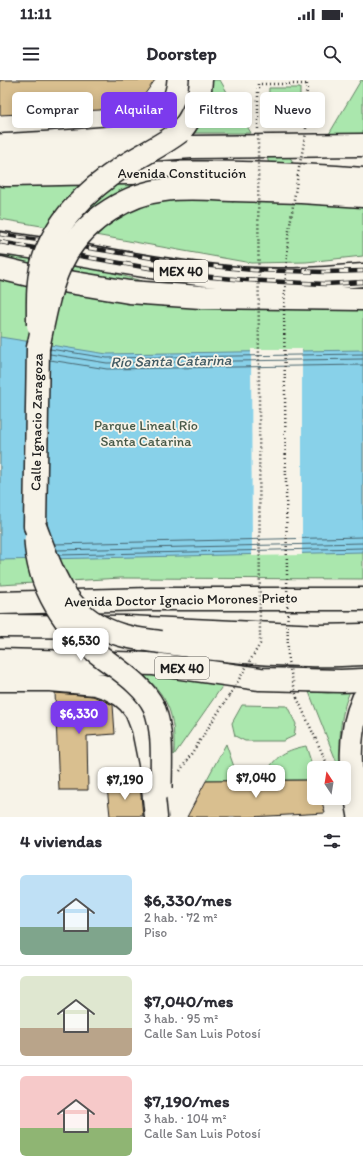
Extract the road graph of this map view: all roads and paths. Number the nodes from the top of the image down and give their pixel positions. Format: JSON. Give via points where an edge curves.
{"nodes":[{"id":1,"x":178,"y":80,"type":"edge"},
{"id":2,"x":201,"y":80,"type":"edge"},
{"id":3,"x":307,"y":80,"type":"edge"},
{"id":4,"x":307,"y":84,"type":"junction"},
{"id":5,"x":0,"y":145,"type":"edge"},
{"id":6,"x":363,"y":145,"type":"edge"},
{"id":7,"x":0,"y":164,"type":"edge"},
{"id":8,"x":0,"y":175,"type":"edge"},
{"id":9,"x":363,"y":179,"type":"edge"},
{"id":10,"x":363,"y":196,"type":"edge"},
{"id":11,"x":0,"y":243,"type":"edge"},
{"id":12,"x":0,"y":268,"type":"edge"},
{"id":13,"x":363,"y":275,"type":"edge"},
{"id":14,"x":363,"y":299,"type":"edge"},
{"id":15,"x":38,"y":348,"type":"junction"},
{"id":16,"x":35,"y":526,"type":"junction"},
{"id":17,"x":363,"y":599,"type":"edge"},
{"id":18,"x":0,"y":603,"type":"edge"},
{"id":19,"x":0,"y":626,"type":"edge"},
{"id":20,"x":363,"y":634,"type":"edge"},
{"id":21,"x":363,"y":654,"type":"edge"},
{"id":22,"x":0,"y":660,"type":"edge"},
{"id":23,"x":0,"y":680,"type":"edge"},
{"id":24,"x":363,"y":680,"type":"edge"},
{"id":25,"x":363,"y":698,"type":"edge"},
{"id":26,"x":326,"y":761,"type":"edge"},
{"id":27,"x":180,"y":771,"type":"dead end"},
{"id":28,"x":156,"y":817,"type":"edge"},
{"id":29,"x":162,"y":817,"type":"edge"},
{"id":30,"x":359,"y":817,"type":"edge"}],
"edges":[{"from":1,"to":5,"type":"street","via":[[174,98],[166,112],[146,127],[117,136]]},
{"from":2,"to":15,"type":"main road","name":"Calle Ignacio Zaragoza","bridge":true,"via":[[192,116],[181,131],[104,179],[63,221],[42,264],[39,281]]},
{"from":3,"to":4,"type":"path"},
{"from":4,"to":26,"type":"path","bridge":true,"via":[[306,133],[288,237],[284,308],[288,661],[297,698]]},
{"from":4,"to":27,"type":"path","bridge":true,"via":[[258,84],[260,644]]},
{"from":6,"to":7,"type":"main road","via":[[192,147],[60,156]]},
{"from":8,"to":9,"type":"main road","name":"Avenida Constitución","via":[[175,172]]},
{"from":10,"to":15,"type":"main road","bridge":true,"via":[[186,188],[149,192],[131,199],[97,218],[77,237],[61,262],[52,286]]},
{"from":11,"to":13,"type":"main road","number":"MEX 40","via":[[227,277],[277,280]]},
{"from":12,"to":14,"type":"main road","via":[[129,292],[201,297]]},
{"from":15,"to":16,"type":"main road","name":"Calle Ignacio Zaragoza"},
{"from":16,"to":21,"type":"main road","bridge":true,"via":[[60,588],[73,605],[104,629],[161,642],[240,652]]},
{"from":16,"to":29,"type":"street","name":"Calle Ignacio Zaragoza","bridge":true,"via":[[40,569],[59,612],[88,646],[126,676],[154,707],[160,735]]},
{"from":17,"to":18,"type":"main road","name":"Avenida Doctor Ignacio Morones Prieto","via":[[174,599]]},
{"from":19,"to":20,"type":"main road","via":[[127,627],[320,636]]},
{"from":22,"to":24,"type":"main road","number":"MEX 40","via":[[148,664],[260,679]]},
{"from":23,"to":28,"type":"main road","via":[[50,680],[96,684],[121,694],[136,711],[143,729],[151,769]]},
{"from":25,"to":30,"type":"street","via":[[356,712],[351,755]]}]}
